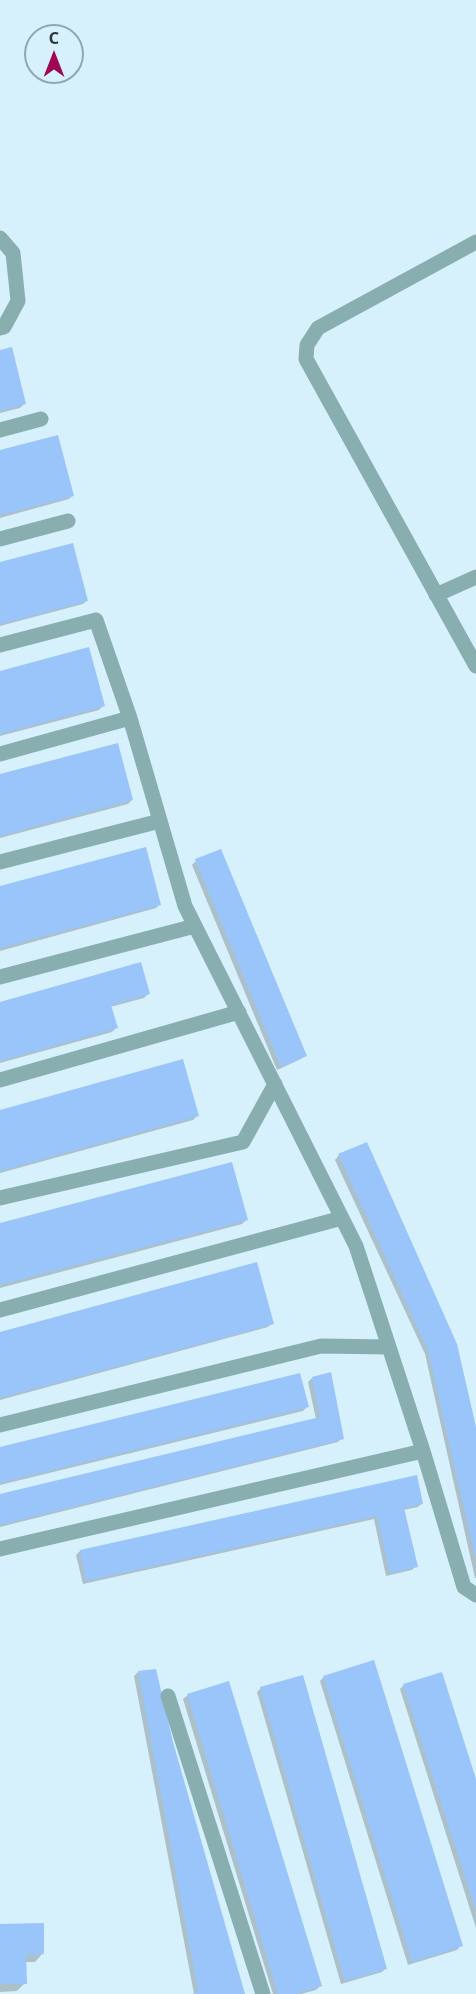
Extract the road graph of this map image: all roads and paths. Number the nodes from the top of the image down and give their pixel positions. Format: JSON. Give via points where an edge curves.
{"nodes":[{"id":1,"x":0,"y":238,"type":"edge"},
{"id":2,"x":476,"y":242,"type":"edge"},
{"id":3,"x":0,"y":328,"type":"edge"},
{"id":4,"x":41,"y":419,"type":"dead end"},
{"id":5,"x":0,"y":430,"type":"edge"},
{"id":6,"x":68,"y":521,"type":"dead end"},
{"id":7,"x":0,"y":539,"type":"edge"},
{"id":8,"x":476,"y":577,"type":"edge"},
{"id":9,"x":436,"y":595,"type":"junction"},
{"id":10,"x":0,"y":645,"type":"edge"},
{"id":11,"x":476,"y":666,"type":"edge"},
{"id":12,"x":130,"y":718,"type":"junction"},
{"id":13,"x":0,"y":754,"type":"edge"},
{"id":14,"x":160,"y":821,"type":"junction"},
{"id":15,"x":0,"y":862,"type":"edge"},
{"id":16,"x":195,"y":926,"type":"junction"},
{"id":17,"x":0,"y":977,"type":"edge"},
{"id":18,"x":238,"y":1012,"type":"junction"},
{"id":19,"x":0,"y":1080,"type":"edge"},
{"id":20,"x":275,"y":1084,"type":"junction"},
{"id":21,"x":0,"y":1198,"type":"edge"},
{"id":22,"x":342,"y":1218,"type":"junction"},
{"id":23,"x":0,"y":1310,"type":"edge"},
{"id":24,"x":389,"y":1347,"type":"junction"},
{"id":25,"x":0,"y":1425,"type":"edge"},
{"id":26,"x":423,"y":1451,"type":"junction"},
{"id":27,"x":0,"y":1549,"type":"edge"},
{"id":28,"x":476,"y":1595,"type":"edge"},
{"id":29,"x":168,"y":1696,"type":"dead end"},
{"id":30,"x":262,"y":1994,"type":"edge"}],
"edges":[{"from":1,"to":3,"type":"lane","via":[[13,253],[18,302]]},
{"from":2,"to":9,"type":"lane","via":[[318,328],[307,345],[306,359]]},
{"from":4,"to":5,"type":"lane"},
{"from":6,"to":7,"type":"lane"},
{"from":8,"to":9,"type":"lane"},
{"from":9,"to":11,"type":"lane"},
{"from":10,"to":12,"type":"lane","via":[[96,620]]},
{"from":12,"to":13,"type":"lane"},
{"from":12,"to":14,"type":"lane"},
{"from":14,"to":15,"type":"lane"},
{"from":14,"to":16,"type":"lane","via":[[185,906]]},
{"from":16,"to":17,"type":"lane"},
{"from":16,"to":18,"type":"lane"},
{"from":18,"to":19,"type":"lane"},
{"from":18,"to":20,"type":"lane"},
{"from":20,"to":21,"type":"lane","via":[[243,1142]]},
{"from":20,"to":22,"type":"lane"},
{"from":22,"to":23,"type":"lane"},
{"from":22,"to":24,"type":"lane","via":[[356,1246]]},
{"from":24,"to":25,"type":"lane","via":[[321,1346]]},
{"from":24,"to":26,"type":"lane"},
{"from":26,"to":27,"type":"lane"},
{"from":26,"to":28,"type":"lane","via":[[464,1587]]},
{"from":29,"to":30,"type":"lane"}]}
